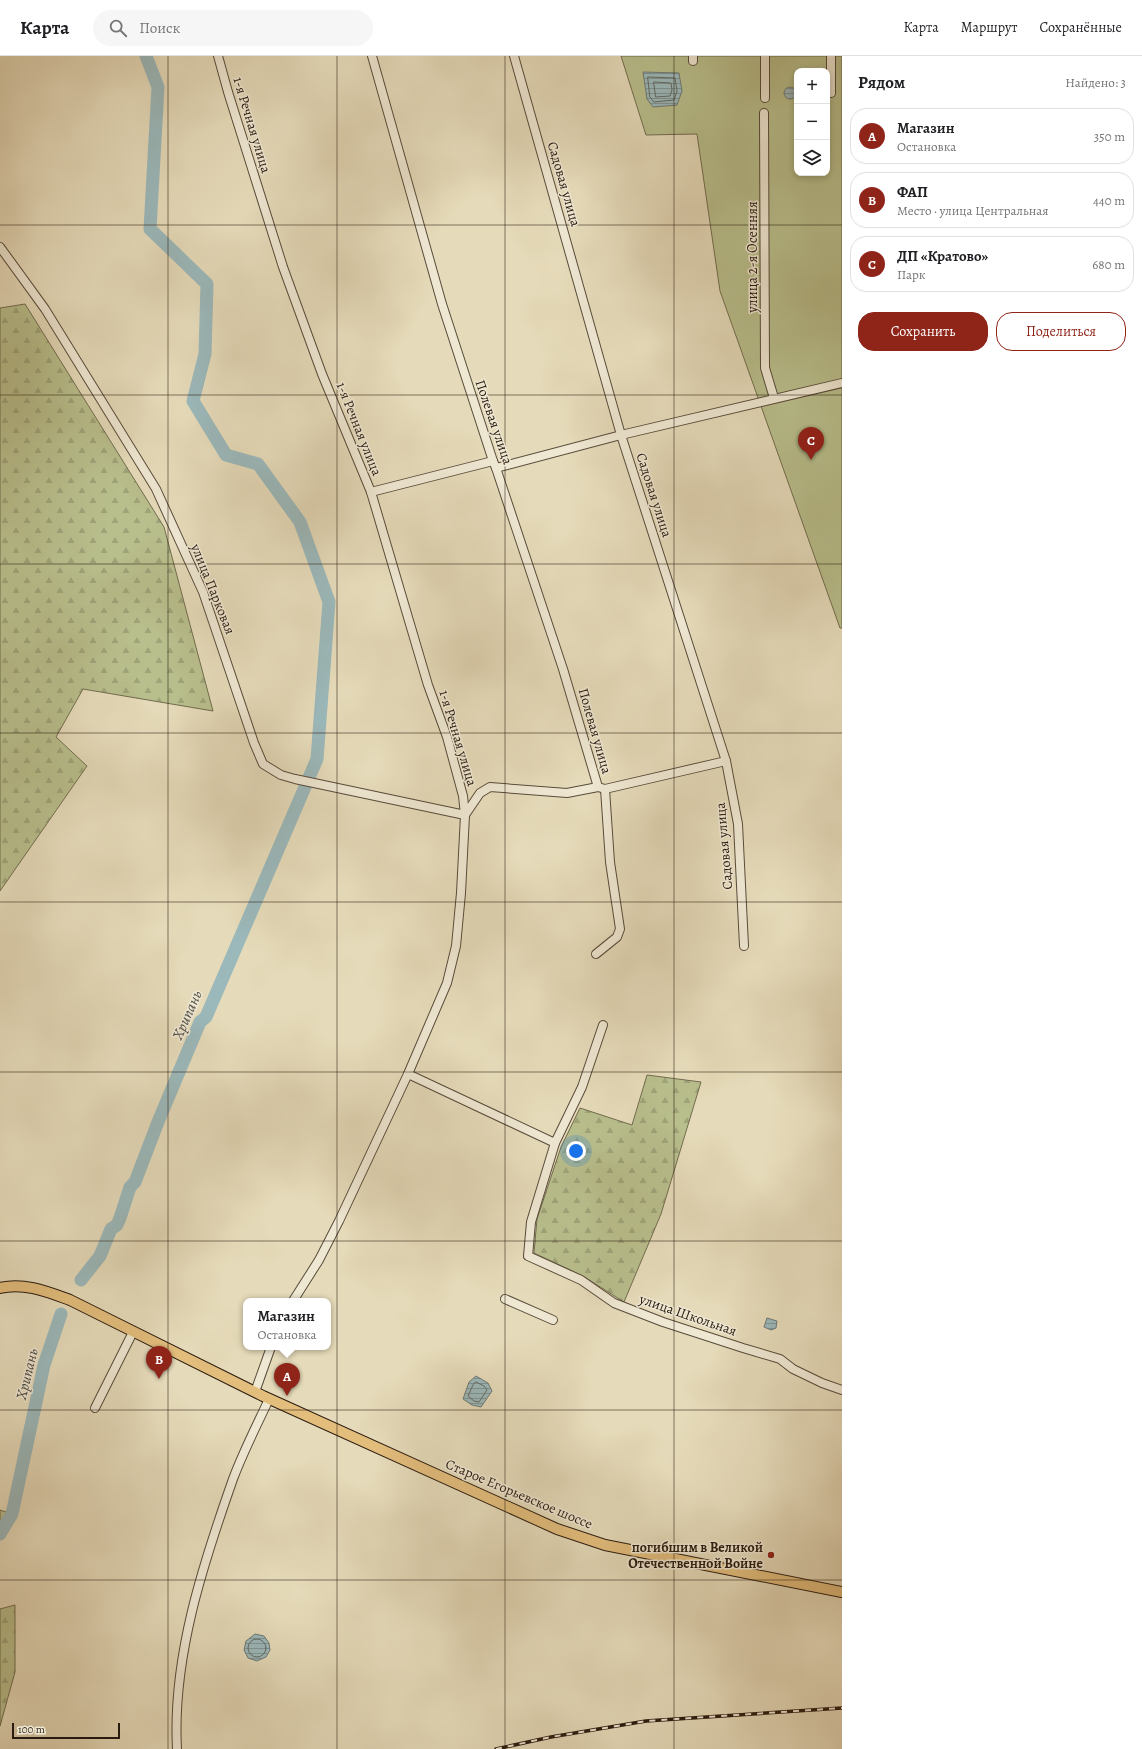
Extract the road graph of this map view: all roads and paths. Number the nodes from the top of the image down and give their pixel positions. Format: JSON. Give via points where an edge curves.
{"nodes":[{"id":1,"x":218,"y":56,"type":"edge"},
{"id":2,"x":372,"y":56,"type":"edge"},
{"id":3,"x":514,"y":56,"type":"edge"},
{"id":4,"x":765,"y":56,"type":"edge"},
{"id":5,"x":831,"y":56,"type":"edge"},
{"id":6,"x":831,"y":93,"type":"dead end"},
{"id":7,"x":765,"y":98,"type":"dead end"},
{"id":8,"x":764,"y":113,"type":"dead end"},
{"id":9,"x":0,"y":247,"type":"edge"},
{"id":10,"x":842,"y":383,"type":"edge"},
{"id":11,"x":774,"y":398,"type":"junction"},
{"id":12,"x":621,"y":435,"type":"junction"},
{"id":13,"x":494,"y":465,"type":"junction"},
{"id":14,"x":371,"y":492,"type":"junction"},
{"id":15,"x":726,"y":761,"type":"junction"},
{"id":16,"x":602,"y":788,"type":"junction"},
{"id":17,"x":465,"y":815,"type":"junction"},
{"id":18,"x":744,"y":946,"type":"dead end"},
{"id":19,"x":596,"y":954,"type":"dead end"},
{"id":20,"x":603,"y":1025,"type":"dead end"},
{"id":21,"x":408,"y":1074,"type":"junction"},
{"id":22,"x":555,"y":1143,"type":"junction"},
{"id":23,"x":0,"y":1288,"type":"edge"},
{"id":24,"x":295,"y":1298,"type":"edge"},
{"id":25,"x":505,"y":1299,"type":"dead end"},
{"id":26,"x":553,"y":1320,"type":"dead end"},
{"id":27,"x":132,"y":1332,"type":"junction"},
{"id":28,"x":270,"y":1350,"type":"edge"},
{"id":29,"x":842,"y":1390,"type":"edge"},
{"id":30,"x":255,"y":1392,"type":"junction"},
{"id":31,"x":269,"y":1399,"type":"junction"},
{"id":32,"x":95,"y":1408,"type":"dead end"},
{"id":33,"x":842,"y":1592,"type":"edge"},
{"id":34,"x":177,"y":1749,"type":"edge"}],
"edges":[{"from":1,"to":14,"type":"street","name":"1-я Речная улица","via":[[283,267],[322,374]]},
{"from":2,"to":13,"type":"street","name":"Полевая улица","via":[[442,304]]},
{"from":3,"to":12,"type":"street","name":"Садовая улица"},
{"from":4,"to":7,"type":"street"},
{"from":5,"to":6,"type":"street"},
{"from":8,"to":11,"type":"street","name":"улица 2-я Осенняя","via":[[765,368]]},
{"from":9,"to":17,"type":"street","name":"улица Парковая","via":[[45,309],[154,484],[203,592],[263,764],[281,775],[295,779]]},
{"from":10,"to":11,"type":"street"},
{"from":11,"to":12,"type":"street"},
{"from":12,"to":13,"type":"street"},
{"from":12,"to":15,"type":"street","name":"Садовая улица"},
{"from":13,"to":14,"type":"street"},
{"from":13,"to":16,"type":"street","name":"Полевая улица"},
{"from":14,"to":17,"type":"street","name":"1-я Речная улица","via":[[428,685],[447,738],[463,796]]},
{"from":15,"to":16,"type":"street"},
{"from":15,"to":18,"type":"street","name":"Садовая улица","via":[[738,824]]},
{"from":16,"to":17,"type":"street","via":[[567,792],[490,787],[480,794]]},
{"from":16,"to":19,"type":"street","name":"Полевая улица","via":[[620,929],[617,937]]},
{"from":17,"to":21,"type":"street","name":"1-я Речная улица","via":[[456,946],[447,983]]},
{"from":20,"to":22,"type":"street","via":[[582,1087]]},
{"from":21,"to":22,"type":"street"},
{"from":21,"to":24,"type":"street","name":"1-я Речная улица","via":[[319,1260]]},
{"from":22,"to":29,"type":"street","name":"улица Школьная","via":[[531,1222],[528,1256],[581,1280],[614,1303],[663,1322],[780,1359],[794,1369]]},
{"from":23,"to":27,"type":"main road","name":"Старое Егорьевское шоссе","via":[[19,1286],[42,1289],[70,1300]]},
{"from":25,"to":26,"type":"street"},
{"from":27,"to":30,"type":"main road","name":"Старое Егорьевское шоссе"},
{"from":27,"to":32,"type":"street"},
{"from":28,"to":30,"type":"street"},
{"from":30,"to":31,"type":"main road","name":"Старое Егорьевское шоссе"},
{"from":31,"to":33,"type":"main road","name":"Старое Егорьевское шоссе","via":[[557,1529],[580,1537],[613,1546]]},
{"from":31,"to":34,"type":"street","via":[[234,1479],[194,1603],[181,1665]]}]}
